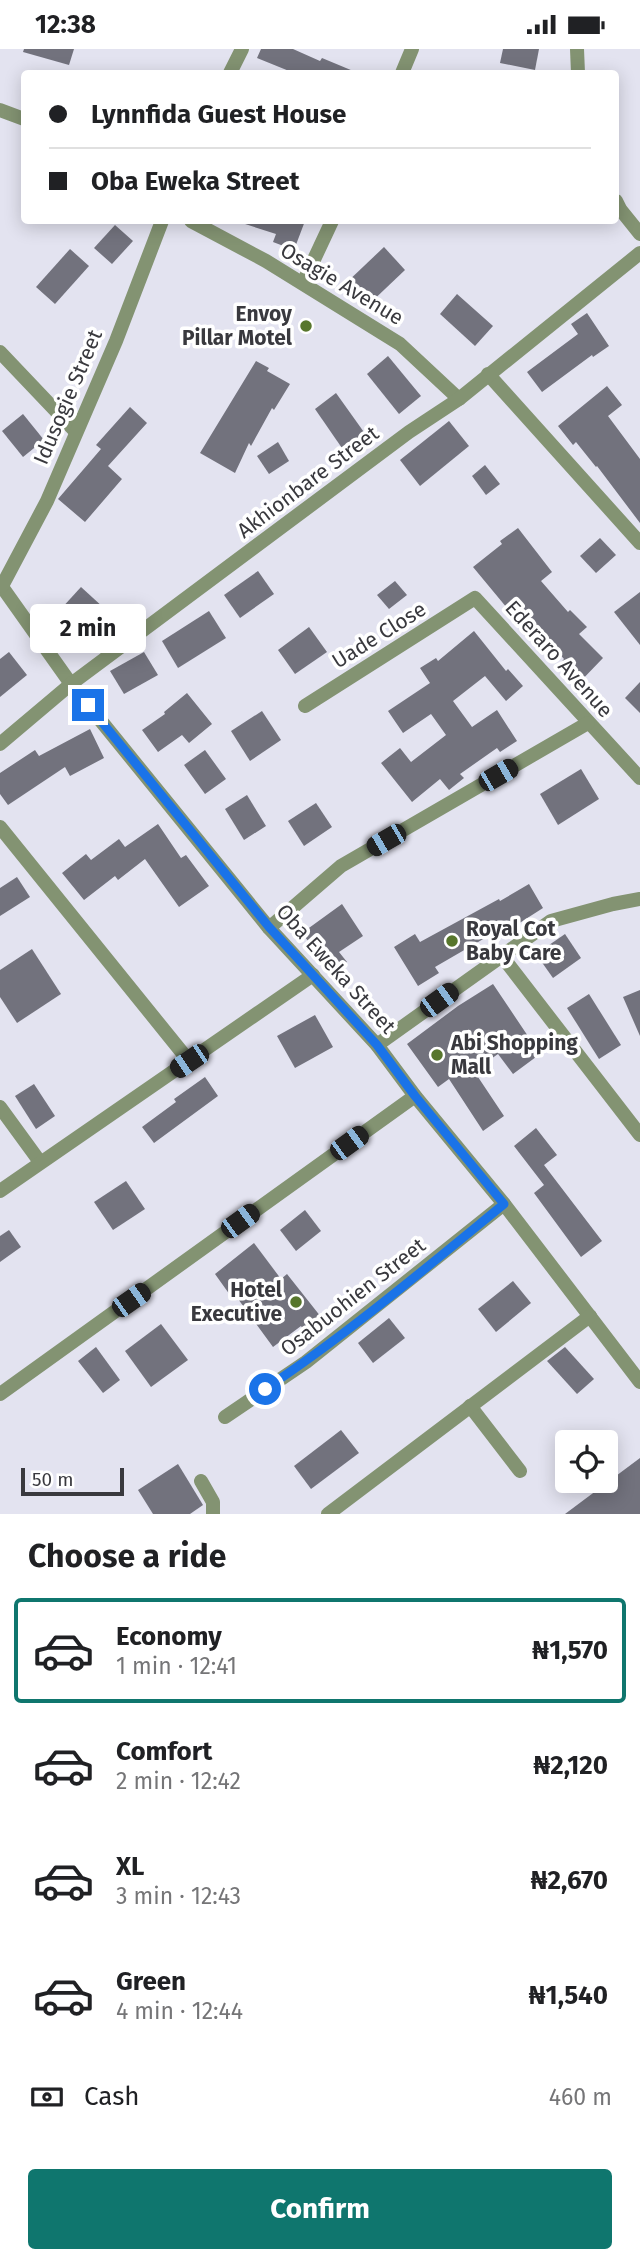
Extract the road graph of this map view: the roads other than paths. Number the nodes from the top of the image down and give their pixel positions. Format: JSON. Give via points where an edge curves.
{"nodes":[{"id":1,"x":242,"y":49,"type":"edge"},
{"id":2,"x":412,"y":49,"type":"edge"},
{"id":3,"x":577,"y":49,"type":"edge"},
{"id":4,"x":232,"y":70,"type":"edge"},
{"id":5,"x":403,"y":70,"type":"edge"},
{"id":6,"x":579,"y":70,"type":"edge"},
{"id":7,"x":0,"y":110,"type":"edge"},
{"id":8,"x":21,"y":117,"type":"edge"},
{"id":9,"x":619,"y":207,"type":"edge"},
{"id":10,"x":161,"y":224,"type":"edge"},
{"id":11,"x":196,"y":224,"type":"edge"},
{"id":12,"x":331,"y":224,"type":"edge"},
{"id":13,"x":640,"y":235,"type":"edge"},
{"id":14,"x":640,"y":253,"type":"edge"},
{"id":15,"x":303,"y":283,"type":"junction"},
{"id":16,"x":0,"y":352,"type":"edge"},
{"id":17,"x":488,"y":374,"type":"junction"},
{"id":18,"x":459,"y":399,"type":"junction"},
{"id":19,"x":80,"y":421,"type":"junction"},
{"id":20,"x":640,"y":543,"type":"edge"},
{"id":21,"x":1,"y":585,"type":"edge"},
{"id":22,"x":475,"y":598,"type":"joint"},
{"id":23,"x":71,"y":684,"type":"junction"},
{"id":24,"x":305,"y":706,"type":"dead end"},
{"id":25,"x":588,"y":723,"type":"junction"},
{"id":26,"x":0,"y":744,"type":"edge"},
{"id":27,"x":640,"y":778,"type":"edge"},
{"id":28,"x":0,"y":827,"type":"edge"},
{"id":29,"x":640,"y":899,"type":"edge"},
{"id":30,"x":269,"y":927,"type":"junction"},
{"id":31,"x":501,"y":955,"type":"junction"},
{"id":32,"x":313,"y":975,"type":"junction"},
{"id":33,"x":377,"y":1045,"type":"junction"},
{"id":34,"x":189,"y":1061,"type":"junction"},
{"id":35,"x":415,"y":1096,"type":"junction"},
{"id":36,"x":0,"y":1107,"type":"edge"},
{"id":37,"x":640,"y":1135,"type":"edge"},
{"id":38,"x":40,"y":1162,"type":"junction"},
{"id":39,"x":0,"y":1191,"type":"edge"},
{"id":40,"x":504,"y":1204,"type":"junction"},
{"id":41,"x":590,"y":1316,"type":"junction"},
{"id":42,"x":640,"y":1382,"type":"edge"},
{"id":43,"x":0,"y":1394,"type":"edge"},
{"id":44,"x":470,"y":1406,"type":"junction"},
{"id":45,"x":225,"y":1417,"type":"dead end"},
{"id":46,"x":520,"y":1471,"type":"dead end"},
{"id":47,"x":201,"y":1481,"type":"dead end"},
{"id":48,"x":213,"y":1514,"type":"edge"},
{"id":49,"x":328,"y":1514,"type":"edge"}],
"edges":[{"from":1,"to":4,"type":"street"},
{"from":2,"to":5,"type":"street"},
{"from":3,"to":6,"type":"street"},
{"from":7,"to":8,"type":"street"},
{"from":9,"to":13,"type":"street"},
{"from":10,"to":19,"type":"street","name":"Idusogie Street"},
{"from":11,"to":15,"type":"street","name":"Osagie Avenue"},
{"from":12,"to":15,"type":"street"},
{"from":14,"to":17,"type":"street","name":"Akhionbare Street"},
{"from":15,"to":18,"type":"street","name":"Osagie Avenue","via":[[400,344]]},
{"from":16,"to":19,"type":"street","via":[[75,431]]},
{"from":17,"to":18,"type":"street","name":"Akhionbare Street"},
{"from":17,"to":20,"type":"street"},
{"from":18,"to":23,"type":"street","name":"Akhionbare Street"},
{"from":19,"to":21,"type":"street","name":"Idusogie Street","via":[[47,501]]},
{"from":21,"to":23,"type":"street","name":"Oba Eweka Street"},
{"from":22,"to":24,"type":"street","name":"Uade Close"},
{"from":22,"to":25,"type":"street","name":"Ederaro Avenue"},
{"from":23,"to":26,"type":"street","name":"Akhionbare Street"},
{"from":23,"to":30,"type":"street","name":"Oba Eweka Street"},
{"from":25,"to":27,"type":"street","name":"Ederaro Avenue"},
{"from":25,"to":30,"type":"street","via":[[341,866]]},
{"from":28,"to":34,"type":"street"},
{"from":29,"to":31,"type":"street","via":[[551,921]]},
{"from":30,"to":32,"type":"street","name":"Oba Eweka Street"},
{"from":31,"to":33,"type":"street"},
{"from":31,"to":37,"type":"street"},
{"from":32,"to":33,"type":"street","name":"Oba Eweka Street"},
{"from":32,"to":34,"type":"street"},
{"from":33,"to":35,"type":"street","name":"Oba Eweka Street"},
{"from":34,"to":38,"type":"street"},
{"from":35,"to":40,"type":"street","name":"Oba Eweka Street"},
{"from":35,"to":43,"type":"street"},
{"from":36,"to":38,"type":"street"},
{"from":38,"to":39,"type":"street"},
{"from":40,"to":41,"type":"street","name":"Oba Eweka Street"},
{"from":40,"to":45,"type":"street","name":"Osabuohien Street","via":[[306,1362]]},
{"from":41,"to":42,"type":"street","name":"Oba Eweka Street"},
{"from":41,"to":44,"type":"street"},
{"from":44,"to":46,"type":"street"},
{"from":44,"to":49,"type":"street"},
{"from":47,"to":48,"type":"street","via":[[213,1502]]}]}
